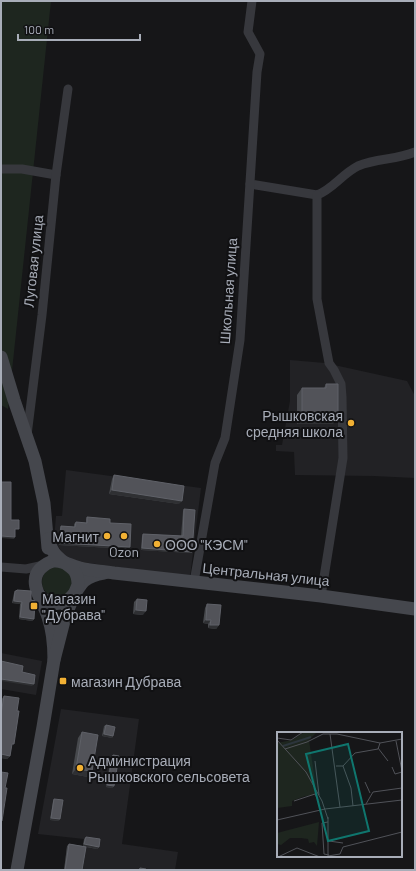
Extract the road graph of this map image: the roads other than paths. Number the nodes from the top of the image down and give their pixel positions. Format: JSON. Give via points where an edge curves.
{"nodes":[{"id":1,"x":252,"y":1,"type":"edge"},
{"id":2,"x":68,"y":89,"type":"dead end"},
{"id":3,"x":415,"y":152,"type":"edge"},
{"id":4,"x":1,"y":169,"type":"edge"},
{"id":5,"x":56,"y":175,"type":"junction"},
{"id":6,"x":250,"y":184,"type":"junction"},
{"id":7,"x":317,"y":195,"type":"junction"},
{"id":8,"x":1,"y":357,"type":"edge"},
{"id":9,"x":27,"y":437,"type":"junction"},
{"id":10,"x":48,"y":539,"type":"junction"},
{"id":11,"x":44,"y":565,"type":"junction"},
{"id":12,"x":69,"y":565,"type":"junction"},
{"id":13,"x":1,"y":567,"type":"edge"},
{"id":14,"x":19,"y":569,"type":"junction"},
{"id":15,"x":114,"y":573,"type":"junction"},
{"id":16,"x":194,"y":582,"type":"junction"},
{"id":17,"x":37,"y":589,"type":"junction"},
{"id":18,"x":75,"y":594,"type":"junction"},
{"id":19,"x":321,"y":596,"type":"junction"},
{"id":20,"x":415,"y":608,"type":"edge"},
{"id":21,"x":54,"y":660,"type":"junction"},
{"id":22,"x":17,"y":870,"type":"edge"}],
"edges":[{"from":1,"to":6,"type":"street","name":"Школьная улица","via":[[248,32],[260,54]]},
{"from":2,"to":5,"type":"street","name":"Луговая улица"},
{"from":3,"to":7,"type":"street","via":[[406,156],[377,159],[357,167]]},
{"from":4,"to":5,"type":"street"},
{"from":5,"to":9,"type":"street","name":"Луговая улица"},
{"from":6,"to":7,"type":"street"},
{"from":6,"to":16,"type":"street","name":"Школьная улица","via":[[240,340],[225,438],[215,462]]},
{"from":7,"to":19,"type":"street","via":[[317,299],[329,363],[341,384],[343,429],[339,484]]},
{"from":8,"to":9,"type":"main road"},
{"from":9,"to":10,"type":"main road","via":[[40,480]]},
{"from":10,"to":11,"type":"main road"},
{"from":10,"to":12,"type":"main road","via":[[55,555]]},
{"from":11,"to":12,"type":"main road","via":[[60,561]]},
{"from":11,"to":14,"type":"street"},
{"from":11,"to":17,"type":"main road","via":[[38,571]]},
{"from":12,"to":15,"type":"main road"},
{"from":12,"to":18,"type":"main road","via":[[78,580]]},
{"from":13,"to":14,"type":"street"},
{"from":14,"to":17,"type":"street","via":[[30,574]]},
{"from":15,"to":16,"type":"main road","name":"Центральная улица"},
{"from":15,"to":18,"type":"main road","via":[[106,572],[91,577]]},
{"from":16,"to":19,"type":"main road","name":"Центральная улица"},
{"from":17,"to":18,"type":"main road","via":[[45,600],[57,603],[65,602]]},
{"from":17,"to":21,"type":"main road","via":[[53,635]]},
{"from":18,"to":21,"type":"main road","via":[[65,617]]},
{"from":19,"to":20,"type":"main road","name":"Центральная улица"},
{"from":21,"to":22,"type":"main road"}]}
